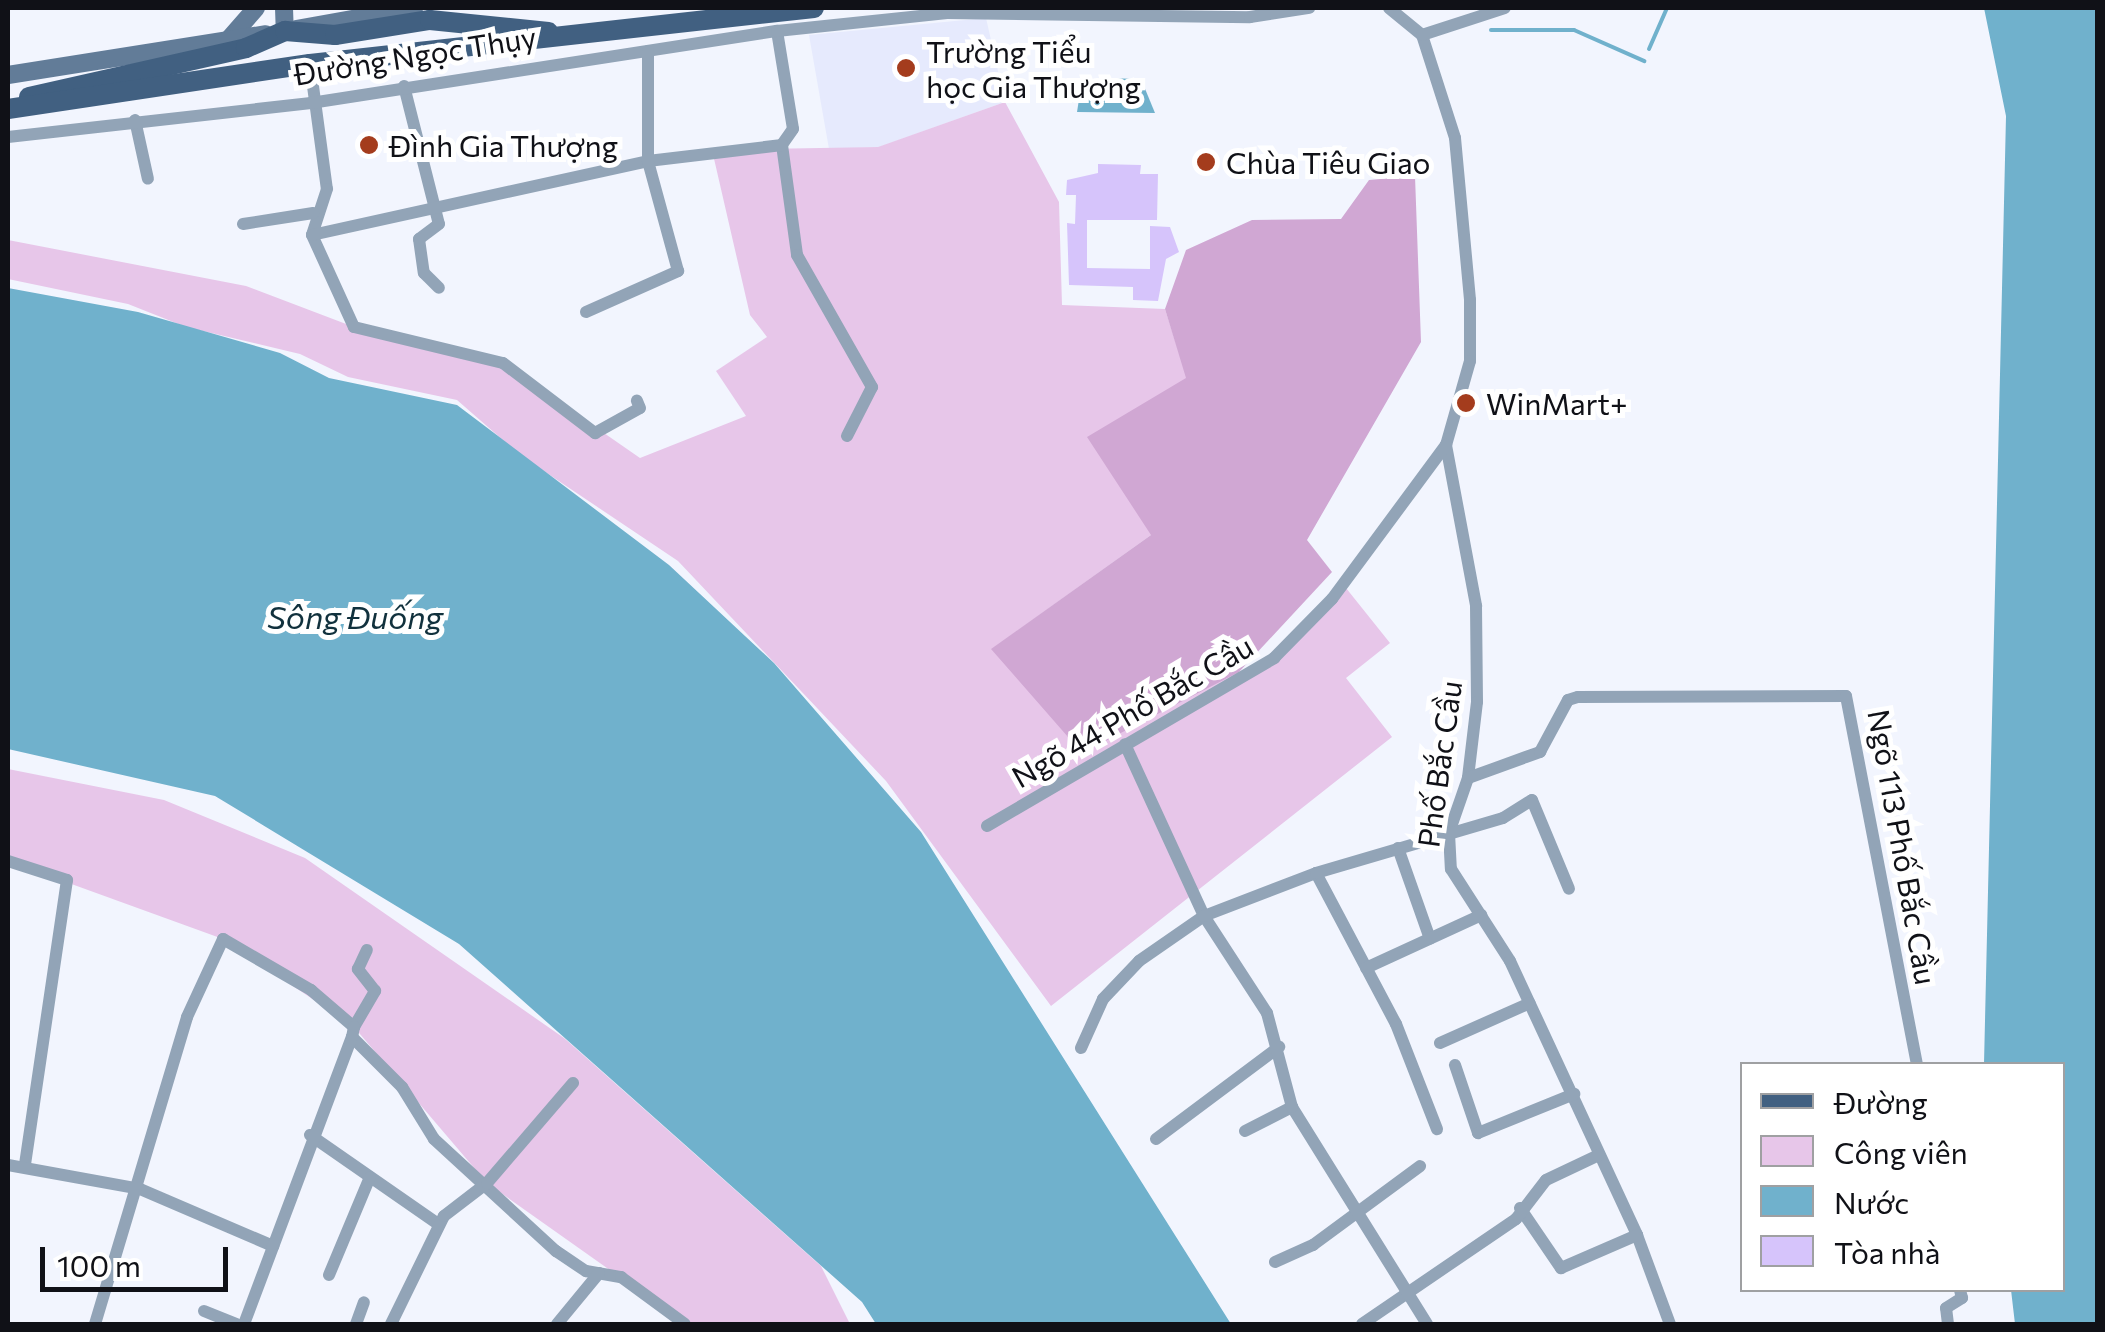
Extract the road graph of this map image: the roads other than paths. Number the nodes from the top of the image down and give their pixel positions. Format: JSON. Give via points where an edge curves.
{"nodes":[{"id":1,"x":256,"y":8,"type":"edge"},
{"id":2,"x":284,"y":8,"type":"edge"},
{"id":3,"x":414,"y":8,"type":"edge"},
{"id":4,"x":814,"y":8,"type":"edge"},
{"id":5,"x":1309,"y":8,"type":"edge"},
{"id":6,"x":1389,"y":8,"type":"edge"},
{"id":7,"x":1506,"y":8,"type":"edge"},
{"id":8,"x":392,"y":10,"type":"edge"},
{"id":9,"x":334,"y":13,"type":"edge"},
{"id":10,"x":1486,"y":13,"type":"edge"},
{"id":11,"x":776,"y":30,"type":"junction"},
{"id":12,"x":284,"y":32,"type":"junction"},
{"id":13,"x":560,"y":35,"type":"junction"},
{"id":14,"x":1422,"y":35,"type":"junction"},
{"id":15,"x":230,"y":40,"type":"junction"},
{"id":16,"x":648,"y":51,"type":"junction"},
{"id":17,"x":310,"y":64,"type":"junction"},
{"id":18,"x":8,"y":75,"type":"edge"},
{"id":19,"x":404,"y":86,"type":"junction"},
{"id":20,"x":311,"y":103,"type":"junction"},
{"id":21,"x":8,"y":106,"type":"edge"},
{"id":22,"x":136,"y":120,"type":"junction"},
{"id":23,"x":8,"y":136,"type":"edge"},
{"id":24,"x":782,"y":145,"type":"junction"},
{"id":25,"x":648,"y":161,"type":"junction"},
{"id":26,"x":148,"y":179,"type":"dead end"},
{"id":27,"x":434,"y":202,"type":"junction"},
{"id":28,"x":313,"y":213,"type":"junction"},
{"id":29,"x":243,"y":224,"type":"dead end"},
{"id":30,"x":312,"y":235,"type":"junction"},
{"id":31,"x":439,"y":288,"type":"dead end"},
{"id":32,"x":586,"y":312,"type":"dead end"},
{"id":33,"x":637,"y":400,"type":"dead end"},
{"id":34,"x":847,"y":436,"type":"dead end"},
{"id":35,"x":1446,"y":445,"type":"junction"},
{"id":36,"x":1125,"y":744,"type":"junction"},
{"id":37,"x":1468,"y":778,"type":"junction"},
{"id":38,"x":987,"y":826,"type":"dead end"},
{"id":39,"x":1449,"y":833,"type":"junction"},
{"id":40,"x":1398,"y":848,"type":"junction"},
{"id":41,"x":8,"y":862,"type":"edge"},
{"id":42,"x":1316,"y":873,"type":"junction"},
{"id":43,"x":1569,"y":889,"type":"dead end"},
{"id":44,"x":1481,"y":915,"type":"junction"},
{"id":45,"x":1204,"y":916,"type":"junction"},
{"id":46,"x":1430,"y":939,"type":"junction"},
{"id":47,"x":368,"y":950,"type":"dead end"},
{"id":48,"x":1366,"y":968,"type":"junction"},
{"id":49,"x":1530,"y":1003,"type":"junction"},
{"id":50,"x":353,"y":1032,"type":"junction"},
{"id":51,"x":1440,"y":1042,"type":"dead end"},
{"id":52,"x":1279,"y":1047,"type":"junction"},
{"id":53,"x":1081,"y":1048,"type":"dead end"},
{"id":54,"x":1917,"y":1062,"type":"edge"},
{"id":55,"x":1456,"y":1065,"type":"dead end"},
{"id":56,"x":573,"y":1083,"type":"dead end"},
{"id":57,"x":1574,"y":1094,"type":"junction"},
{"id":58,"x":1292,"y":1106,"type":"junction"},
{"id":59,"x":1436,"y":1130,"type":"dead end"},
{"id":60,"x":312,"y":1131,"type":"junction"},
{"id":61,"x":1245,"y":1131,"type":"dead end"},
{"id":62,"x":1156,"y":1139,"type":"dead end"},
{"id":63,"x":1599,"y":1155,"type":"junction"},
{"id":64,"x":8,"y":1165,"type":"edge"},
{"id":65,"x":24,"y":1166,"type":"junction"},
{"id":66,"x":1420,"y":1166,"type":"dead end"},
{"id":67,"x":370,"y":1177,"type":"junction"},
{"id":68,"x":486,"y":1183,"type":"junction"},
{"id":69,"x":140,"y":1190,"type":"junction"},
{"id":70,"x":1520,"y":1208,"type":"junction"},
{"id":71,"x":1358,"y":1212,"type":"junction"},
{"id":72,"x":438,"y":1224,"type":"junction"},
{"id":73,"x":1637,"y":1235,"type":"junction"},
{"id":74,"x":273,"y":1246,"type":"junction"},
{"id":75,"x":1274,"y":1262,"type":"dead end"},
{"id":76,"x":329,"y":1274,"type":"dead end"},
{"id":77,"x":599,"y":1274,"type":"junction"},
{"id":78,"x":1407,"y":1292,"type":"junction"},
{"id":79,"x":1960,"y":1292,"type":"edge"},
{"id":80,"x":364,"y":1302,"type":"dead end"},
{"id":81,"x":204,"y":1311,"type":"dead end"},
{"id":82,"x":95,"y":1324,"type":"edge"},
{"id":83,"x":240,"y":1324,"type":"edge"},
{"id":84,"x":356,"y":1324,"type":"edge"},
{"id":85,"x":392,"y":1324,"type":"edge"},
{"id":86,"x":557,"y":1324,"type":"edge"},
{"id":87,"x":685,"y":1324,"type":"edge"},
{"id":88,"x":1362,"y":1324,"type":"edge"},
{"id":89,"x":1427,"y":1324,"type":"edge"},
{"id":90,"x":1670,"y":1324,"type":"edge"},
{"id":91,"x":1948,"y":1324,"type":"edge"}],
"edges":[{"from":1,"to":15,"type":"street"},
{"from":2,"to":12,"type":"street"},
{"from":3,"to":8,"type":"street","name":"Đường Ngọc Thụy"},
{"from":4,"to":13,"type":"main road","name":"Đường Ngọc Thụy"},
{"from":5,"to":11,"type":"street","name":"Đường Ngọc Thụy","via":[[1250,17],[947,13]]},
{"from":6,"to":14,"type":"street"},
{"from":7,"to":10,"type":"street"},
{"from":8,"to":9,"type":"street","name":"Đường Ngọc Thụy"},
{"from":9,"to":12,"type":"street","name":"Đường Ngọc Thụy"},
{"from":10,"to":14,"type":"street"},
{"from":11,"to":16,"type":"street","name":"Đường Ngọc Thụy"},
{"from":11,"to":24,"type":"street","via":[[793,129]]},
{"from":12,"to":13,"type":"main road","via":[[335,35],[430,20]]},
{"from":12,"to":15,"type":"street","name":"Đường Ngọc Thụy"},
{"from":12,"to":21,"type":"main road","via":[[246,48],[134,67]]},
{"from":13,"to":17,"type":"main road","name":"Đường Ngọc Thụy"},
{"from":14,"to":35,"type":"street","name":"Phố Bắc Cầu","via":[[1455,138],[1470,300],[1470,361]]},
{"from":15,"to":18,"type":"street","name":"Đường Ngọc Thụy"},
{"from":16,"to":19,"type":"street","name":"Đường Ngọc Thụy"},
{"from":16,"to":25,"type":"street"},
{"from":17,"to":20,"type":"street"},
{"from":17,"to":21,"type":"main road","name":"Đường Ngọc Thụy"},
{"from":19,"to":20,"type":"street","name":"Đường Ngọc Thụy"},
{"from":19,"to":27,"type":"street"},
{"from":20,"to":22,"type":"street","name":"Đường Ngọc Thụy"},
{"from":20,"to":28,"type":"street","via":[[327,189]]},
{"from":22,"to":23,"type":"street","name":"Đường Ngọc Thụy"},
{"from":22,"to":26,"type":"street"},
{"from":24,"to":25,"type":"street"},
{"from":24,"to":34,"type":"street","via":[[797,255],[872,387]]},
{"from":25,"to":27,"type":"street"},
{"from":25,"to":32,"type":"street","via":[[678,271]]},
{"from":27,"to":30,"type":"street"},
{"from":27,"to":31,"type":"street","via":[[439,224],[419,239],[424,273]]},
{"from":28,"to":29,"type":"street"},
{"from":28,"to":30,"type":"street"},
{"from":30,"to":33,"type":"street","via":[[354,327],[504,363],[595,433],[640,408]]},
{"from":35,"to":36,"type":"street","name":"Ngõ 44 Phố Bắc Cầu","via":[[1332,598],[1274,658]]},
{"from":35,"to":37,"type":"street","name":"Phố Bắc Cầu","via":[[1476,606],[1477,702]]},
{"from":36,"to":38,"type":"street","name":"Ngõ 44 Phố Bắc Cầu"},
{"from":36,"to":45,"type":"street"},
{"from":37,"to":39,"type":"street","name":"Phố Bắc Cầu"},
{"from":37,"to":54,"type":"street","name":"Ngõ 113 Phố Bắc Cầu","via":[[1540,752],[1568,700],[1578,697],[1846,696]]},
{"from":39,"to":40,"type":"street"},
{"from":39,"to":43,"type":"street","via":[[1503,818],[1532,800]]},
{"from":39,"to":44,"type":"street","name":"Phố Bắc Cầu","via":[[1451,869]]},
{"from":40,"to":42,"type":"street"},
{"from":40,"to":46,"type":"street"},
{"from":41,"to":65,"type":"street","via":[[67,880]]},
{"from":42,"to":45,"type":"street"},
{"from":42,"to":48,"type":"street"},
{"from":44,"to":46,"type":"street"},
{"from":44,"to":49,"type":"street","name":"Phố Bắc Cầu"},
{"from":45,"to":52,"type":"street","via":[[1246,970]]},
{"from":45,"to":53,"type":"street","via":[[1139,961],[1104,1000]]},
{"from":46,"to":48,"type":"street"},
{"from":47,"to":50,"type":"street","via":[[358,969],[375,991]]},
{"from":48,"to":59,"type":"street"},
{"from":49,"to":51,"type":"street"},
{"from":49,"to":57,"type":"street","name":"Phố Bắc Cầu"},
{"from":50,"to":60,"type":"street"},
{"from":50,"to":68,"type":"street","via":[[402,1087],[434,1140]]},
{"from":50,"to":69,"type":"street","via":[[311,990],[223,939],[187,1017]]},
{"from":52,"to":58,"type":"street"},
{"from":52,"to":62,"type":"street"},
{"from":55,"to":57,"type":"street","via":[[1478,1134]]},
{"from":56,"to":68,"type":"street"},
{"from":57,"to":63,"type":"street","name":"Phố Bắc Cầu"},
{"from":58,"to":61,"type":"street"},
{"from":58,"to":71,"type":"street"},
{"from":60,"to":67,"type":"street"},
{"from":60,"to":74,"type":"street"},
{"from":63,"to":70,"type":"street","via":[[1546,1180]]},
{"from":63,"to":73,"type":"street","name":"Phố Bắc Cầu"},
{"from":64,"to":65,"type":"street"},
{"from":65,"to":69,"type":"street"},
{"from":66,"to":71,"type":"street"},
{"from":67,"to":72,"type":"street"},
{"from":67,"to":76,"type":"street"},
{"from":68,"to":72,"type":"street"},
{"from":68,"to":77,"type":"street","via":[[556,1250]]},
{"from":69,"to":74,"type":"street"},
{"from":69,"to":82,"type":"street"},
{"from":70,"to":73,"type":"street","via":[[1561,1268]]},
{"from":70,"to":78,"type":"street"},
{"from":71,"to":75,"type":"street"},
{"from":71,"to":78,"type":"street"},
{"from":72,"to":85,"type":"street"},
{"from":73,"to":90,"type":"street","name":"Phố Bắc Cầu"},
{"from":74,"to":83,"type":"street"},
{"from":77,"to":86,"type":"street"},
{"from":77,"to":87,"type":"street","via":[[621,1277]]},
{"from":78,"to":88,"type":"street"},
{"from":78,"to":89,"type":"street"},
{"from":79,"to":91,"type":"street","via":[[1962,1298],[1946,1308]]},
{"from":80,"to":84,"type":"street"},
{"from":81,"to":83,"type":"street"}]}
